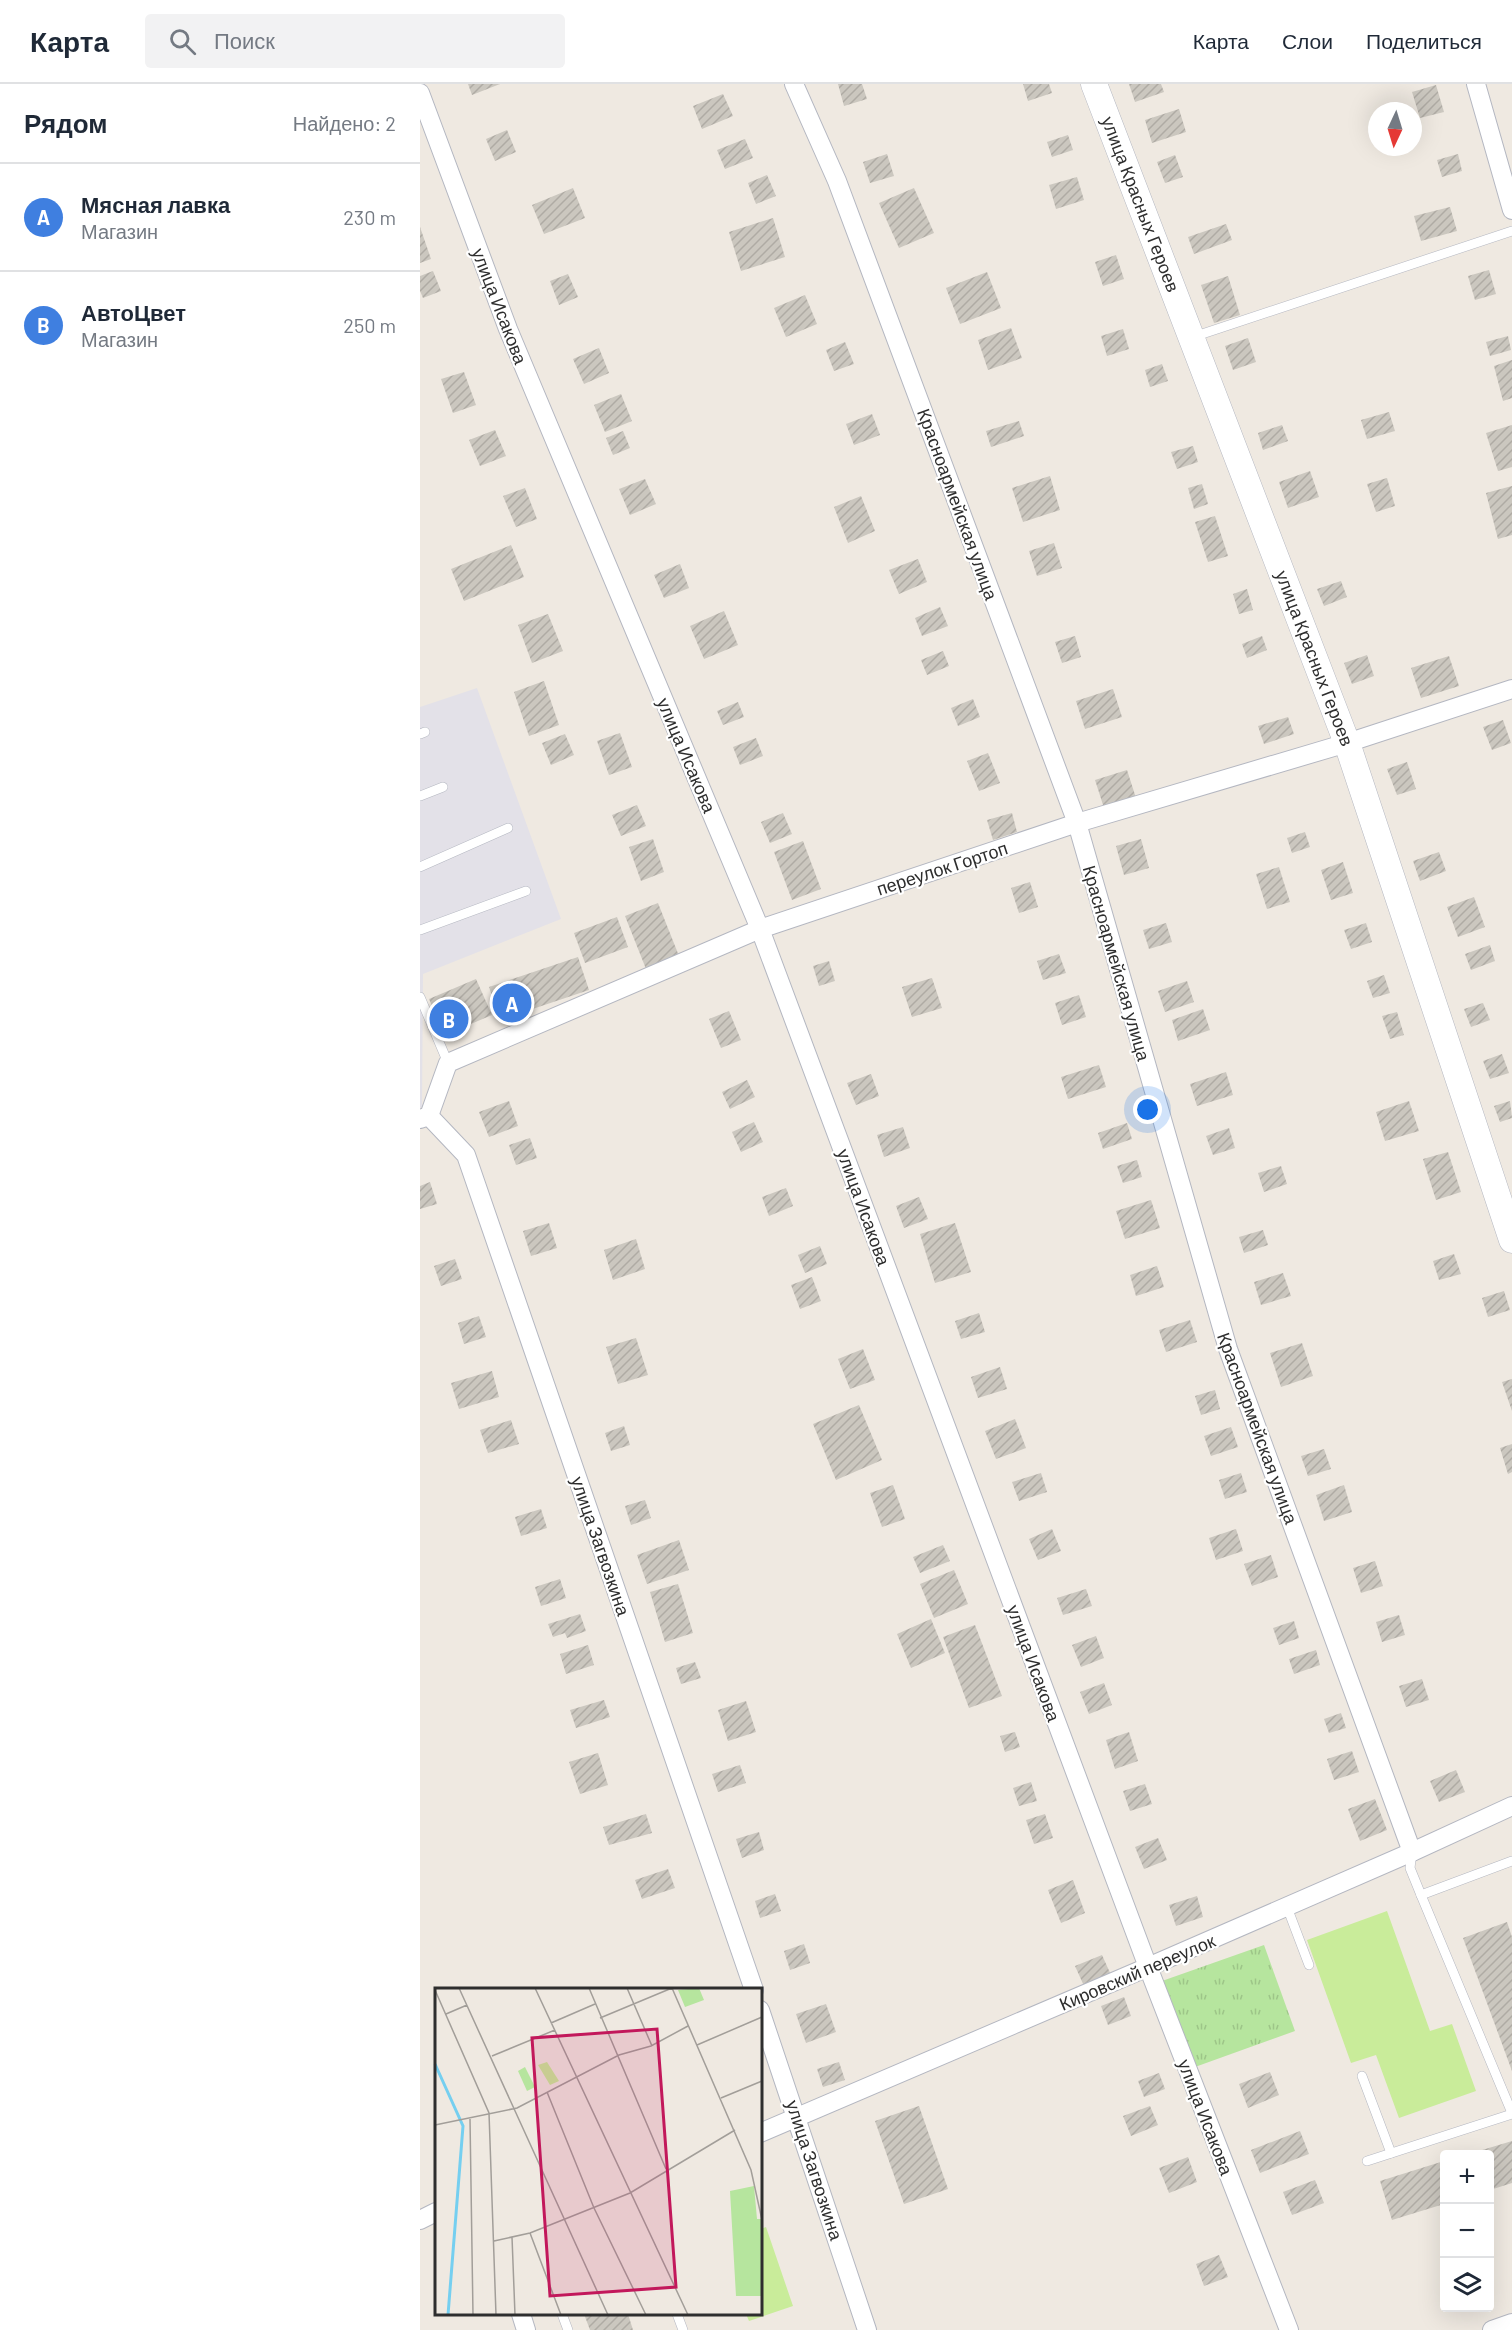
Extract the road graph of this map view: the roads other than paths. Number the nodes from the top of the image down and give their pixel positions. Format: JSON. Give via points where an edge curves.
{"nodes":[{"id":1,"x":794,"y":84,"type":"edge"},
{"id":2,"x":1094,"y":84,"type":"edge"},
{"id":3,"x":1476,"y":84,"type":"edge"},
{"id":4,"x":420,"y":93,"type":"edge"},
{"id":5,"x":1512,"y":210,"type":"edge"},
{"id":6,"x":1512,"y":231,"type":"edge"},
{"id":7,"x":1192,"y":338,"type":"junction"},
{"id":8,"x":1512,"y":689,"type":"edge"},
{"id":9,"x":1347,"y":743,"type":"junction"},
{"id":10,"x":443,"y":788,"type":"dead end"},
{"id":11,"x":420,"y":796,"type":"edge"},
{"id":12,"x":1077,"y":823,"type":"junction"},
{"id":13,"x":508,"y":828,"type":"dead end"},
{"id":14,"x":420,"y":867,"type":"edge"},
{"id":15,"x":526,"y":891,"type":"dead end"},
{"id":16,"x":760,"y":928,"type":"junction"},
{"id":17,"x":420,"y":930,"type":"edge"},
{"id":18,"x":420,"y":997,"type":"edge"},
{"id":19,"x":447,"y":1063,"type":"junction"},
{"id":20,"x":424,"y":1117,"type":"edge"},
{"id":21,"x":1512,"y":1240,"type":"edge"},
{"id":22,"x":1512,"y":1806,"type":"edge"},
{"id":23,"x":1412,"y":1852,"type":"junction"},
{"id":24,"x":1512,"y":1862,"type":"edge"},
{"id":25,"x":1421,"y":1895,"type":"junction"},
{"id":26,"x":1287,"y":1907,"type":"junction"},
{"id":27,"x":1309,"y":1965,"type":"dead end"},
{"id":28,"x":1148,"y":1967,"type":"junction"},
{"id":29,"x":754,"y":1988,"type":"edge"},
{"id":30,"x":762,"y":2016,"type":"edge"},
{"id":31,"x":1362,"y":2076,"type":"dead end"},
{"id":32,"x":1512,"y":2114,"type":"edge"},
{"id":33,"x":798,"y":2118,"type":"junction"},
{"id":34,"x":762,"y":2132,"type":"edge"},
{"id":35,"x":1391,"y":2153,"type":"junction"},
{"id":36,"x":1367,"y":2161,"type":"dead end"},
{"id":37,"x":435,"y":2212,"type":"edge"},
{"id":38,"x":420,"y":2220,"type":"edge"},
{"id":39,"x":521,"y":2315,"type":"edge"},
{"id":40,"x":563,"y":2315,"type":"edge"},
{"id":41,"x":678,"y":2315,"type":"edge"},
{"id":42,"x":1512,"y":2323,"type":"edge"},
{"id":43,"x":526,"y":2330,"type":"edge"},
{"id":44,"x":568,"y":2330,"type":"edge"},
{"id":45,"x":683,"y":2330,"type":"edge"},
{"id":46,"x":867,"y":2330,"type":"edge"},
{"id":47,"x":1289,"y":2330,"type":"edge"},
{"id":48,"x":1492,"y":2330,"type":"edge"}],
"edges":[{"from":1,"to":12,"type":"street","name":"Красноармейская улица","via":[[837,181]]},
{"from":2,"to":7,"type":"main road","name":"улица Красных Героев"},
{"from":3,"to":5,"type":"street"},
{"from":4,"to":16,"type":"street","name":"улица Исакова","via":[[508,329]]},
{"from":6,"to":7,"type":"lane"},
{"from":7,"to":9,"type":"main road","name":"улица Красных Героев"},
{"from":8,"to":9,"type":"street","name":"переулок Гортоп"},
{"from":9,"to":12,"type":"street","name":"переулок Гортоп"},
{"from":9,"to":21,"type":"main road","name":"улица Красных Героев"},
{"from":10,"to":11,"type":"lane"},
{"from":12,"to":16,"type":"street","name":"переулок Гортоп"},
{"from":12,"to":23,"type":"street","name":"Красноармейская улица","via":[[1228,1349]]},
{"from":13,"to":14,"type":"lane"},
{"from":15,"to":17,"type":"lane"},
{"from":16,"to":19,"type":"street","name":"переулок Гортоп"},
{"from":16,"to":28,"type":"street","name":"улица Исакова"},
{"from":18,"to":19,"type":"lane"},
{"from":19,"to":20,"type":"street"},
{"from":20,"to":29,"type":"street","name":"улица Загвозкина","via":[[466,1155]]},
{"from":22,"to":23,"type":"street","name":"Кировский переулок"},
{"from":23,"to":25,"type":"lane","via":[[1410,1868]]},
{"from":23,"to":26,"type":"street","name":"Кировский переулок"},
{"from":24,"to":25,"type":"lane"},
{"from":25,"to":32,"type":"lane"},
{"from":26,"to":27,"type":"lane"},
{"from":26,"to":28,"type":"street","name":"Кировский переулок"},
{"from":28,"to":33,"type":"street","name":"Кировский переулок"},
{"from":28,"to":47,"type":"street","name":"улица Исакова"},
{"from":30,"to":33,"type":"street","name":"улица Загвозкина"},
{"from":31,"to":35,"type":"lane"},
{"from":32,"to":35,"type":"lane"},
{"from":33,"to":34,"type":"street","name":"Кировский переулок"},
{"from":33,"to":46,"type":"street","name":"улица Загвозкина"},
{"from":35,"to":36,"type":"lane"},
{"from":37,"to":38,"type":"street"},
{"from":39,"to":43,"type":"street"},
{"from":40,"to":44,"type":"lane"},
{"from":41,"to":45,"type":"lane"},
{"from":42,"to":48,"type":"street"}]}
